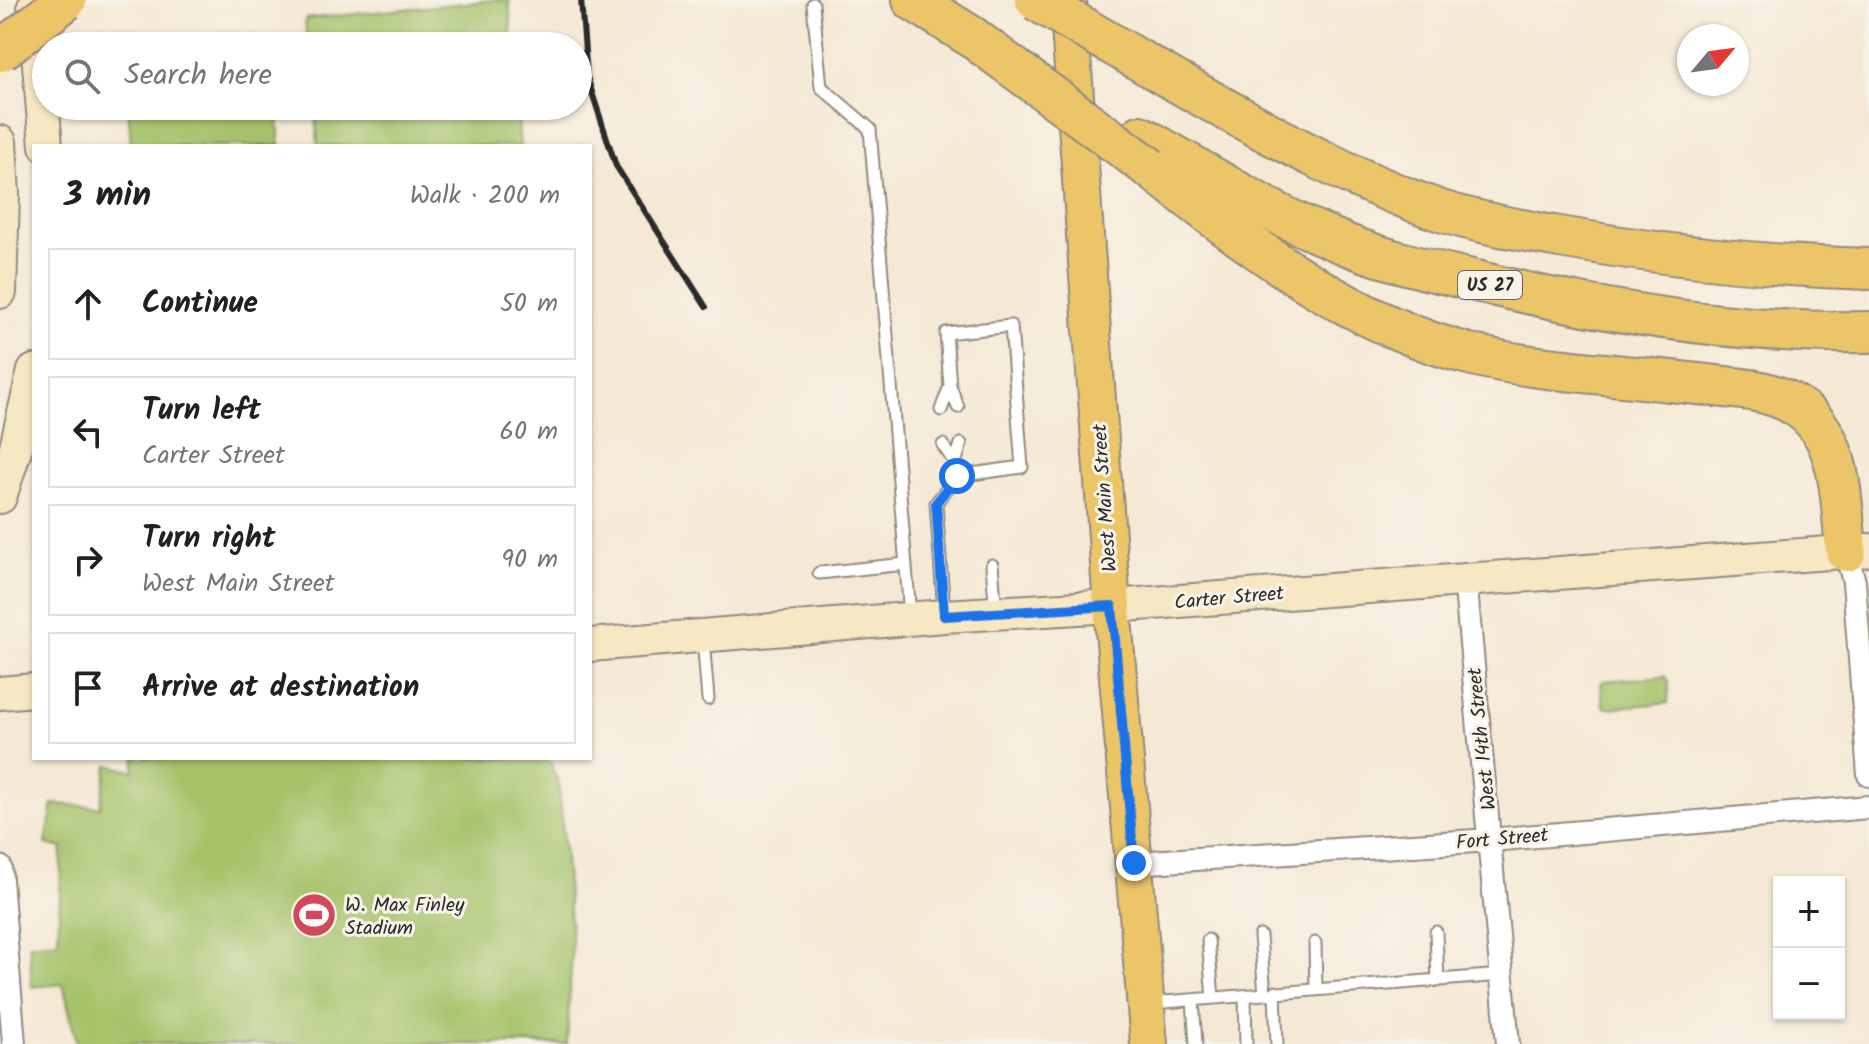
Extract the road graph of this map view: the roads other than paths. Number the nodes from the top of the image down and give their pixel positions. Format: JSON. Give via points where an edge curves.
{"nodes":[{"id":1,"x":33,"y":0,"type":"edge"},
{"id":2,"x":66,"y":0,"type":"edge"},
{"id":3,"x":913,"y":0,"type":"edge"},
{"id":4,"x":1036,"y":0,"type":"edge"},
{"id":5,"x":1068,"y":0,"type":"edge"},
{"id":6,"x":813,"y":4,"type":"dead end"},
{"id":7,"x":36,"y":32,"type":"edge"},
{"id":8,"x":0,"y":51,"type":"edge"},
{"id":9,"x":44,"y":120,"type":"edge"},
{"id":10,"x":0,"y":142,"type":"edge"},
{"id":11,"x":46,"y":144,"type":"edge"},
{"id":12,"x":1145,"y":152,"type":"junction"},
{"id":13,"x":1869,"y":269,"type":"edge"},
{"id":14,"x":0,"y":292,"type":"edge"},
{"id":15,"x":1869,"y":332,"type":"edge"},
{"id":16,"x":32,"y":379,"type":"edge"},
{"id":17,"x":950,"y":386,"type":"junction"},
{"id":18,"x":958,"y":407,"type":"dead end"},
{"id":19,"x":941,"y":410,"type":"dead end"},
{"id":20,"x":961,"y":444,"type":"dead end"},
{"id":21,"x":943,"y":445,"type":"dead end"},
{"id":22,"x":956,"y":470,"type":"junction"},
{"id":23,"x":0,"y":497,"type":"edge"},
{"id":24,"x":1858,"y":550,"type":"edge"},
{"id":25,"x":906,"y":564,"type":"junction"},
{"id":26,"x":992,"y":565,"type":"dead end"},
{"id":27,"x":819,"y":573,"type":"dead end"},
{"id":28,"x":1465,"y":578,"type":"junction"},
{"id":29,"x":1112,"y":606,"type":"junction"},
{"id":30,"x":996,"y":613,"type":"junction"},
{"id":31,"x":944,"y":616,"type":"junction"},
{"id":32,"x":910,"y":619,"type":"junction"},
{"id":33,"x":702,"y":636,"type":"junction"},
{"id":34,"x":592,"y":645,"type":"edge"},
{"id":35,"x":32,"y":690,"type":"edge"},
{"id":36,"x":0,"y":693,"type":"edge"},
{"id":37,"x":708,"y":699,"type":"dead end"},
{"id":38,"x":1869,"y":775,"type":"edge"},
{"id":39,"x":1869,"y":807,"type":"edge"},
{"id":40,"x":1491,"y":840,"type":"junction"},
{"id":41,"x":1134,"y":863,"type":"junction"},
{"id":42,"x":0,"y":867,"type":"edge"},
{"id":43,"x":1436,"y":932,"type":"dead end"},
{"id":44,"x":1260,"y":936,"type":"dead end"},
{"id":45,"x":1208,"y":940,"type":"dead end"},
{"id":46,"x":1315,"y":943,"type":"dead end"},
{"id":47,"x":1502,"y":975,"type":"junction"},
{"id":48,"x":1438,"y":981,"type":"junction"},
{"id":49,"x":1316,"y":990,"type":"junction"},
{"id":50,"x":1270,"y":993,"type":"junction"},
{"id":51,"x":1245,"y":996,"type":"junction"},
{"id":52,"x":1213,"y":998,"type":"junction"},
{"id":53,"x":1193,"y":1000,"type":"junction"},
{"id":54,"x":1145,"y":1004,"type":"junction"},
{"id":55,"x":14,"y":1044,"type":"edge"},
{"id":56,"x":1149,"y":1044,"type":"edge"},
{"id":57,"x":1196,"y":1044,"type":"edge"},
{"id":58,"x":1246,"y":1044,"type":"edge"},
{"id":59,"x":1277,"y":1044,"type":"edge"},
{"id":60,"x":1508,"y":1044,"type":"edge"}],
"edges":[{"from":1,"to":7,"type":"main road"},
{"from":2,"to":8,"type":"highway","bridge":true},
{"from":3,"to":12,"type":"highway","number":"US 27","bridge":true},
{"from":4,"to":13,"type":"highway","bridge":true,"via":[[1322,161],[1443,211],[1609,246]]},
{"from":5,"to":29,"type":"main road","name":"West Main Street"},
{"from":6,"to":25,"type":"lane","via":[[821,87],[870,129]]},
{"from":9,"to":11,"type":"main road"},
{"from":10,"to":14,"type":"main road"},
{"from":12,"to":15,"type":"highway","number":"US 27","via":[[1333,240],[1430,270],[1568,303],[1705,324]]},
{"from":12,"to":24,"type":"highway","via":[[1284,267],[1400,330],[1473,355],[1751,390],[1794,404],[1817,424],[1832,448]]},
{"from":16,"to":23,"type":"main road"},
{"from":17,"to":18,"type":"lane"},
{"from":17,"to":19,"type":"lane"},
{"from":17,"to":22,"type":"lane","via":[[946,333],[1011,326],[1022,467]]},
{"from":20,"to":22,"type":"lane"},
{"from":21,"to":22,"type":"lane"},
{"from":22,"to":31,"type":"lane","via":[[936,503]]},
{"from":24,"to":28,"type":"main road","name":"Carter Street"},
{"from":24,"to":38,"type":"street","via":[[1854,582]]},
{"from":25,"to":27,"type":"lane"},
{"from":25,"to":32,"type":"lane"},
{"from":26,"to":30,"type":"lane"},
{"from":28,"to":29,"type":"main road","name":"Carter Street"},
{"from":28,"to":40,"type":"street","name":"West 14th Street"},
{"from":29,"to":30,"type":"main road","name":"Carter Street"},
{"from":29,"to":41,"type":"main road","name":"West Main Street"},
{"from":30,"to":31,"type":"main road","name":"Carter Street"},
{"from":31,"to":32,"type":"main road","name":"Carter Street"},
{"from":32,"to":33,"type":"main road","name":"Carter Street"},
{"from":33,"to":34,"type":"main road","name":"Carter Street"},
{"from":33,"to":37,"type":"lane"},
{"from":35,"to":36,"type":"main road"},
{"from":39,"to":40,"type":"street","name":"Fort Street"},
{"from":40,"to":41,"type":"street","name":"Fort Street"},
{"from":40,"to":47,"type":"street","name":"West 14th Street"},
{"from":41,"to":54,"type":"main road","name":"West Main Street"},
{"from":42,"to":55,"type":"street"},
{"from":43,"to":48,"type":"lane"},
{"from":44,"to":50,"type":"lane"},
{"from":45,"to":52,"type":"lane"},
{"from":46,"to":49,"type":"lane"},
{"from":47,"to":48,"type":"lane"},
{"from":47,"to":60,"type":"street","name":"West 14th Street"},
{"from":48,"to":49,"type":"lane"},
{"from":49,"to":50,"type":"lane"},
{"from":50,"to":51,"type":"lane"},
{"from":50,"to":59,"type":"lane"},
{"from":51,"to":52,"type":"lane"},
{"from":51,"to":58,"type":"lane"},
{"from":52,"to":53,"type":"lane"},
{"from":53,"to":54,"type":"lane"},
{"from":53,"to":57,"type":"lane"},
{"from":54,"to":56,"type":"main road","name":"West Main Street"}]}
